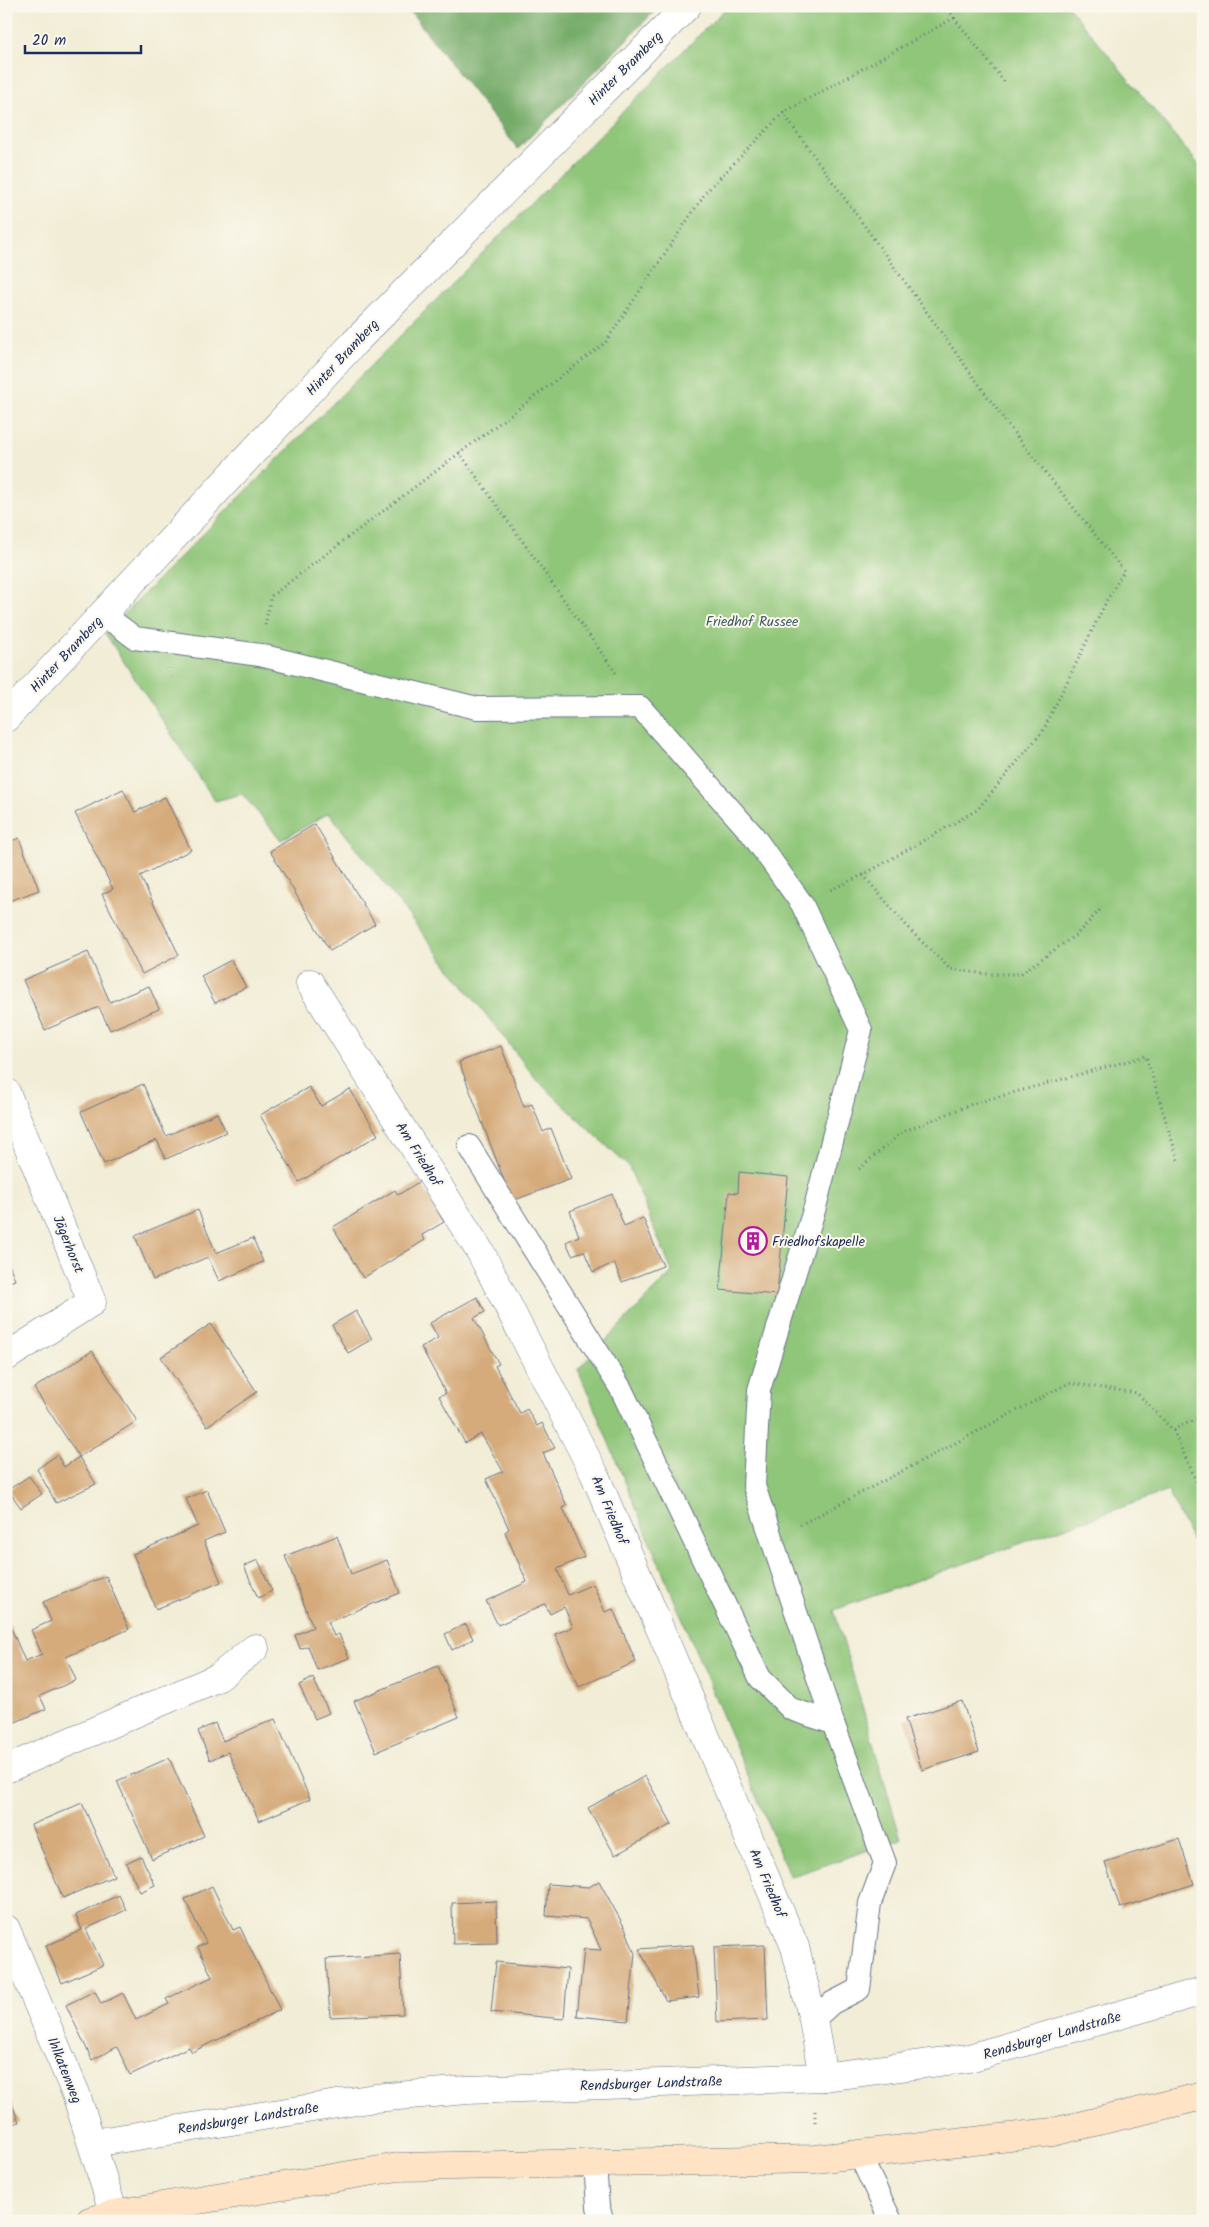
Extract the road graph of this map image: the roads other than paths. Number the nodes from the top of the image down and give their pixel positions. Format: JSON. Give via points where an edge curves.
{"nodes":[{"id":1,"x":687,"y":6,"type":"edge"},
{"id":2,"x":100,"y":617,"type":"junction"},
{"id":3,"x":6,"y":718,"type":"edge"},
{"id":4,"x":310,"y":983,"type":"dead end"},
{"id":5,"x":6,"y":1092,"type":"edge"},
{"id":6,"x":469,"y":1146,"type":"dead end"},
{"id":7,"x":6,"y":1357,"type":"edge"},
{"id":8,"x":255,"y":1648,"type":"dead end"},
{"id":9,"x":833,"y":1723,"type":"junction"},
{"id":10,"x":6,"y":1768,"type":"edge"},
{"id":11,"x":6,"y":1930,"type":"edge"},
{"id":12,"x":1203,"y":1992,"type":"edge"},
{"id":13,"x":814,"y":2020,"type":"junction"},
{"id":14,"x":819,"y":2077,"type":"junction"},
{"id":15,"x":1203,"y":2096,"type":"edge"},
{"id":16,"x":93,"y":2143,"type":"junction"},
{"id":17,"x":860,"y":2156,"type":"junction"},
{"id":18,"x":595,"y":2163,"type":"junction"},
{"id":19,"x":102,"y":2217,"type":"edge"},
{"id":20,"x":603,"y":2221,"type":"edge"},
{"id":21,"x":891,"y":2221,"type":"edge"}],
"edges":[{"from":1,"to":2,"type":"street","name":"Hinter Bramberg","via":[[354,343]]},
{"from":2,"to":3,"type":"street","name":"Hinter Bramberg"},
{"from":2,"to":9,"type":"lane","via":[[116,623],[135,638],[260,655],[477,708],[640,707],[752,834],[802,904],[861,1030],[814,1207],[759,1390],[754,1486]]},
{"from":4,"to":13,"type":"street","name":"Am Friedhof","via":[[481,1253],[594,1474],[795,1946]]},
{"from":5,"to":7,"type":"street","name":"Jägerhorst","via":[[92,1302]]},
{"from":6,"to":9,"type":"lane","via":[[621,1390],[760,1678],[791,1709]]},
{"from":8,"to":10,"type":"street","via":[[219,1677]]},
{"from":9,"to":13,"type":"lane","via":[[885,1863],[870,1903],[859,1989],[832,2002]]},
{"from":11,"to":16,"type":"street","name":"Ihlkatenweg","via":[[76,2094]]},
{"from":12,"to":14,"type":"street","name":"Rendsburger Landstraße","via":[[969,2058]]},
{"from":13,"to":14,"type":"street","name":"Am Friedhof"},
{"from":14,"to":16,"type":"street","name":"Rendsburger Landstraße","via":[[467,2090],[375,2098]]},
{"from":15,"to":17,"type":"street","via":[[1054,2132]]},
{"from":16,"to":19,"type":"street","name":"Ihlkatenweg"},
{"from":17,"to":18,"type":"street"},
{"from":17,"to":21,"type":"lane"},
{"from":18,"to":19,"type":"street","via":[[398,2168]]},
{"from":18,"to":20,"type":"lane","via":[[598,2207]]}]}
